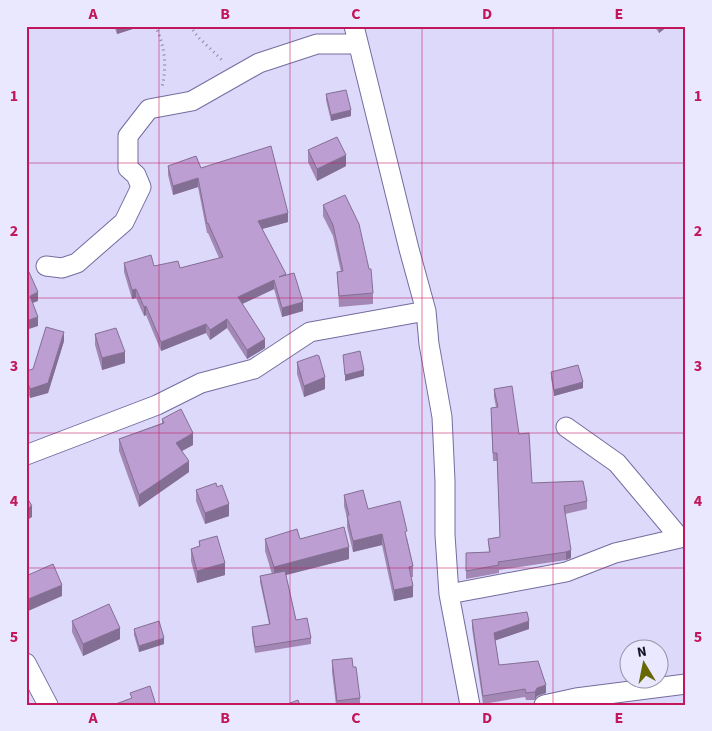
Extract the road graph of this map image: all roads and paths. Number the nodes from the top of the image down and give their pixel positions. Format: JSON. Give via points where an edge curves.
{"nodes":[{"id":1,"x":155,"y":26,"type":"edge"},
{"id":2,"x":190,"y":26,"type":"edge"},
{"id":3,"x":356,"y":35,"type":"edge"},
{"id":4,"x":234,"y":77,"type":"junction"},
{"id":5,"x":149,"y":109,"type":"junction"},
{"id":6,"x":46,"y":266,"type":"dead end"},
{"id":7,"x":426,"y":311,"type":"junction"},
{"id":8,"x":566,"y":427,"type":"dead end"},
{"id":9,"x":26,"y":455,"type":"edge"},
{"id":10,"x":683,"y":537,"type":"edge"},
{"id":11,"x":449,"y":594,"type":"junction"},
{"id":12,"x":26,"y":664,"type":"edge"},
{"id":13,"x":686,"y":684,"type":"edge"},
{"id":14,"x":48,"y":705,"type":"edge"},
{"id":15,"x":470,"y":705,"type":"edge"},
{"id":16,"x":544,"y":705,"type":"edge"}],
"edges":[{"from":1,"to":5,"type":"path","via":[[164,56],[165,76],[162,89]]},
{"from":2,"to":4,"type":"path"},
{"from":3,"to":4,"type":"street","via":[[259,63]]},
{"from":3,"to":7,"type":"street"},
{"from":4,"to":5,"type":"street","via":[[192,101]]},
{"from":5,"to":6,"type":"street","via":[[128,136],[128,168],[136,175],[141,187],[124,222],[77,263],[62,268]]},
{"from":7,"to":9,"type":"street","via":[[310,332],[254,369],[201,383],[157,405]]},
{"from":7,"to":11,"type":"street","via":[[442,417],[444,536]]},
{"from":8,"to":10,"type":"street","via":[[617,462]]},
{"from":10,"to":11,"type":"street","via":[[616,553],[566,572]]},
{"from":11,"to":15,"type":"street"},
{"from":12,"to":14,"type":"street"},
{"from":13,"to":16,"type":"street"}]}
